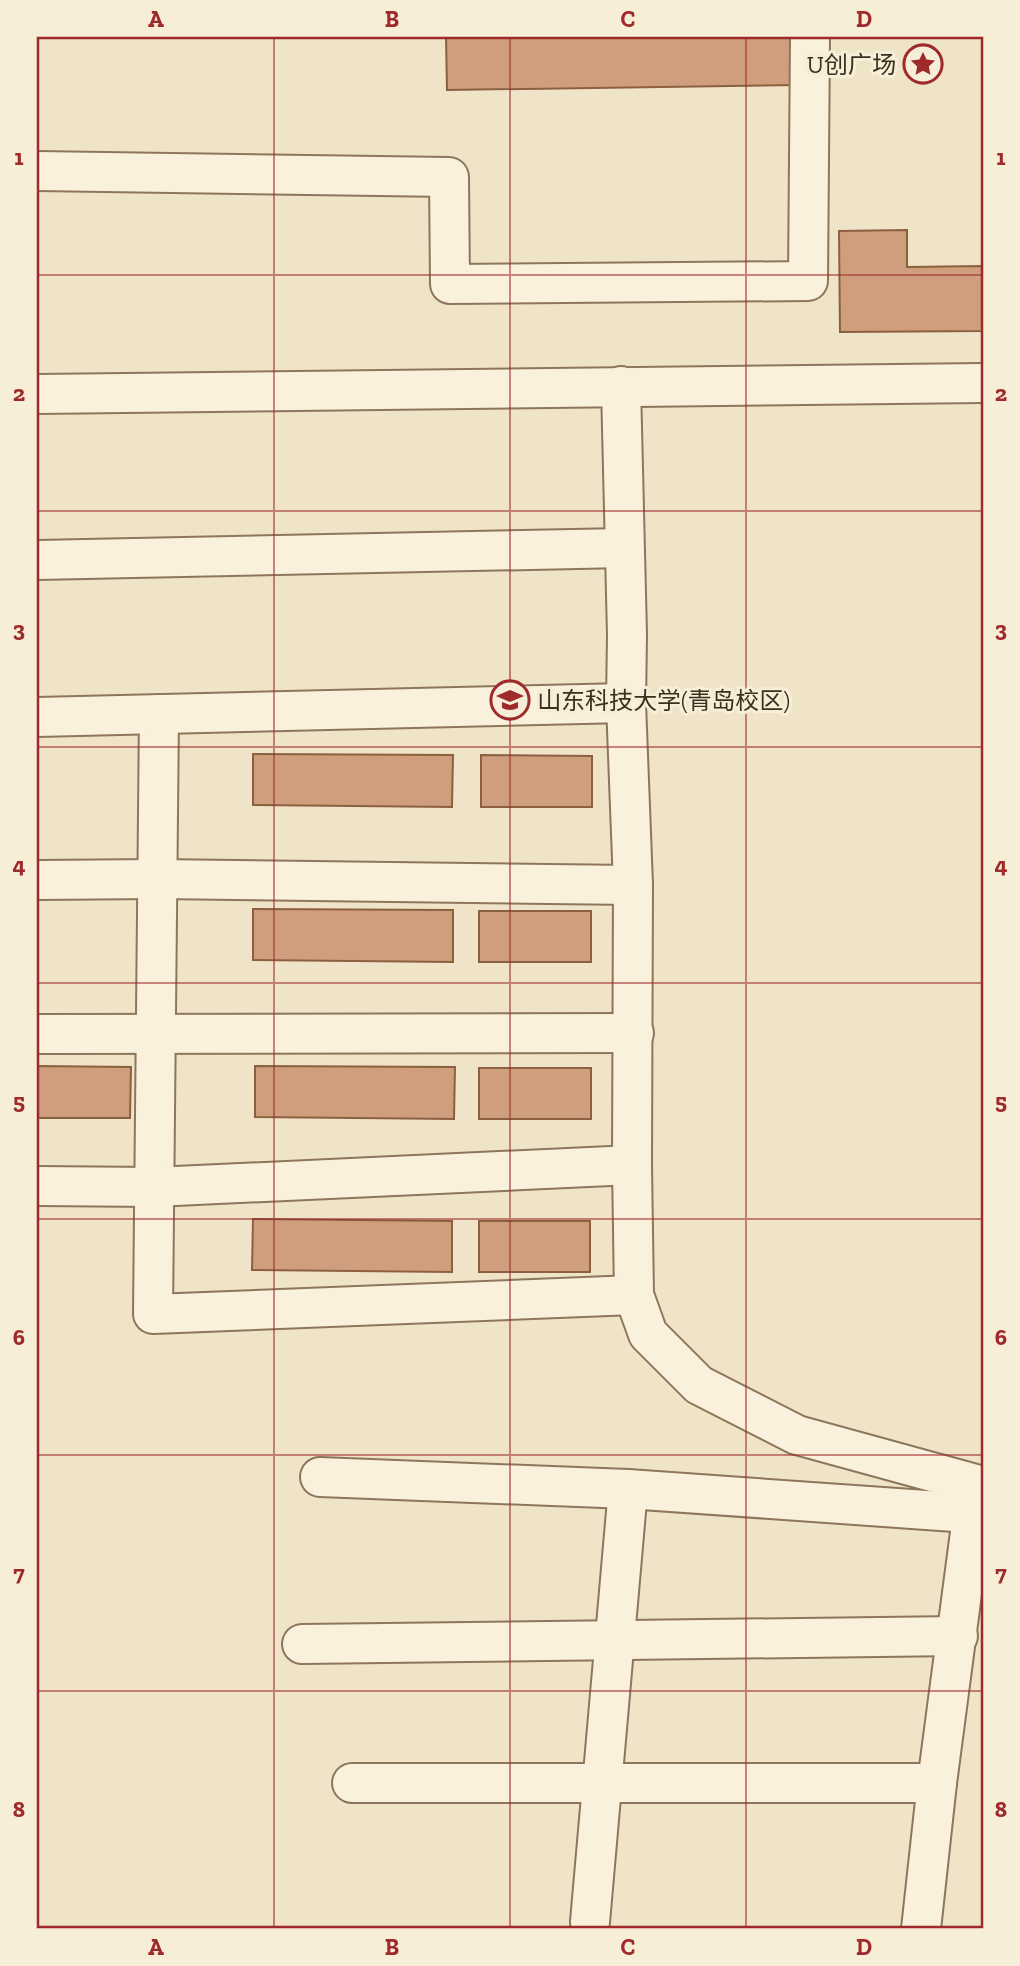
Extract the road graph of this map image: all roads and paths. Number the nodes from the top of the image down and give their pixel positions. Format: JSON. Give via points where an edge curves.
{"nodes":[{"id":1,"x":810,"y":37,"type":"edge"},
{"id":2,"x":37,"y":171,"type":"edge"},
{"id":3,"x":983,"y":383,"type":"edge"},
{"id":4,"x":621,"y":386,"type":"junction"},
{"id":5,"x":37,"y":394,"type":"edge"},
{"id":6,"x":624,"y":548,"type":"junction"},
{"id":7,"x":37,"y":560,"type":"edge"},
{"id":8,"x":626,"y":703,"type":"junction"},
{"id":9,"x":159,"y":714,"type":"junction"},
{"id":10,"x":37,"y":717,"type":"edge"},
{"id":11,"x":157,"y":879,"type":"junction"},
{"id":12,"x":37,"y":880,"type":"edge"},
{"id":13,"x":633,"y":885,"type":"junction"},
{"id":14,"x":634,"y":1033,"type":"junction"},
{"id":15,"x":37,"y":1034,"type":"edge"},
{"id":16,"x":156,"y":1034,"type":"junction"},
{"id":17,"x":632,"y":1165,"type":"junction"},
{"id":18,"x":37,"y":1186,"type":"edge"},
{"id":19,"x":154,"y":1187,"type":"junction"},
{"id":20,"x":634,"y":1296,"type":"junction"},
{"id":21,"x":320,"y":1477,"type":"dead end"},
{"id":22,"x":628,"y":1489,"type":"junction"},
{"id":23,"x":979,"y":1499,"type":"edge"},
{"id":24,"x":958,"y":1636,"type":"junction"},
{"id":25,"x":614,"y":1641,"type":"junction"},
{"id":26,"x":302,"y":1644,"type":"dead end"},
{"id":27,"x":352,"y":1783,"type":"dead end"},
{"id":28,"x":937,"y":1783,"type":"junction"},
{"id":29,"x":602,"y":1784,"type":"junction"},
{"id":30,"x":590,"y":1922,"type":"dead end"},
{"id":31,"x":921,"y":1929,"type":"edge"}],
"edges":[{"from":1,"to":2,"type":"lane","via":[[808,281],[450,284],[449,177]]},
{"from":3,"to":4,"type":"lane"},
{"from":4,"to":5,"type":"lane"},
{"from":4,"to":6,"type":"lane"},
{"from":6,"to":7,"type":"lane"},
{"from":6,"to":8,"type":"lane"},
{"from":8,"to":9,"type":"lane"},
{"from":8,"to":13,"type":"lane"},
{"from":9,"to":10,"type":"lane"},
{"from":9,"to":11,"type":"lane"},
{"from":11,"to":12,"type":"lane"},
{"from":11,"to":13,"type":"lane"},
{"from":11,"to":16,"type":"lane"},
{"from":13,"to":14,"type":"lane"},
{"from":14,"to":16,"type":"lane"},
{"from":14,"to":17,"type":"lane"},
{"from":15,"to":16,"type":"lane"},
{"from":16,"to":19,"type":"lane"},
{"from":17,"to":19,"type":"lane"},
{"from":17,"to":20,"type":"lane"},
{"from":18,"to":19,"type":"lane"},
{"from":19,"to":20,"type":"lane","via":[[153,1314]]},
{"from":20,"to":23,"type":"lane","via":[[648,1334],[699,1385],[797,1435]]},
{"from":21,"to":22,"type":"lane"},
{"from":22,"to":23,"type":"lane"},
{"from":22,"to":25,"type":"lane"},
{"from":23,"to":24,"type":"lane"},
{"from":24,"to":25,"type":"lane"},
{"from":24,"to":28,"type":"lane"},
{"from":25,"to":26,"type":"lane"},
{"from":25,"to":29,"type":"lane"},
{"from":27,"to":29,"type":"lane"},
{"from":28,"to":29,"type":"lane"},
{"from":28,"to":31,"type":"lane"},
{"from":29,"to":30,"type":"lane"}]}
